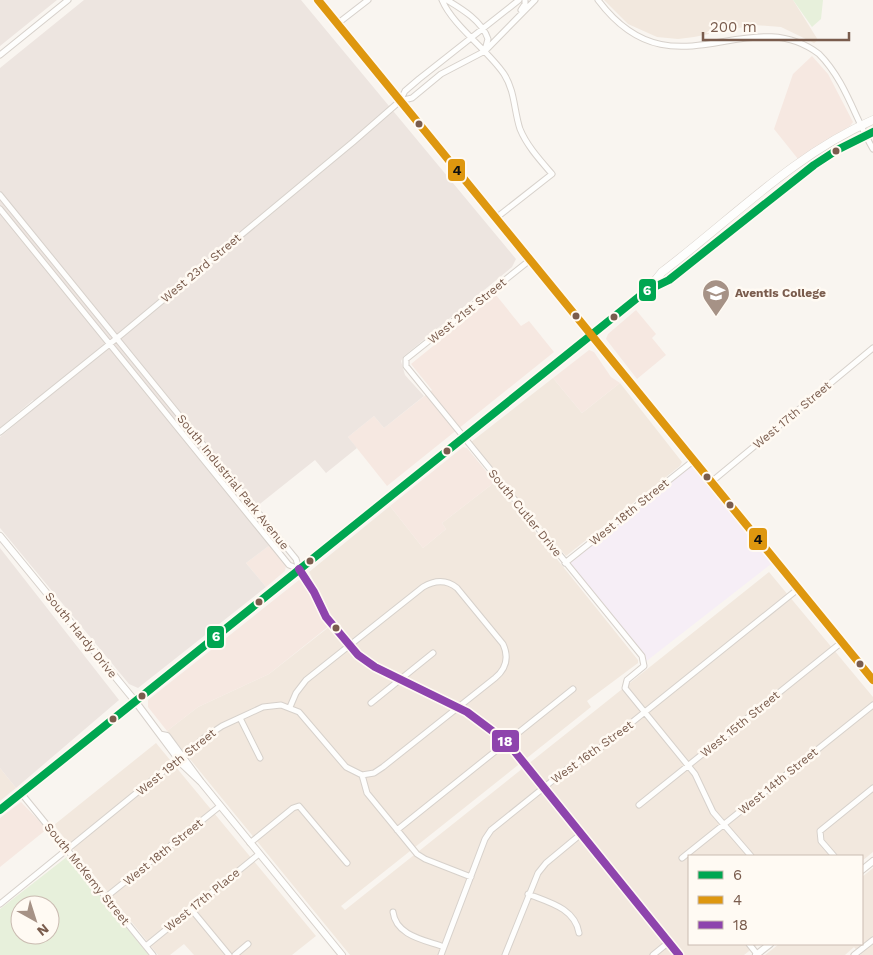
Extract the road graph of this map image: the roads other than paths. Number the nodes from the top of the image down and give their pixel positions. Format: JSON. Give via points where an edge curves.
{"nodes":[{"id":1,"x":68,"y":0,"type":"edge"},
{"id":2,"x":318,"y":0,"type":"edge"},
{"id":3,"x":368,"y":0,"type":"edge"},
{"id":4,"x":442,"y":0,"type":"edge"},
{"id":5,"x":447,"y":0,"type":"edge"},
{"id":6,"x":519,"y":0,"type":"edge"},
{"id":7,"x":525,"y":0,"type":"edge"},
{"id":8,"x":535,"y":0,"type":"edge"},
{"id":9,"x":598,"y":0,"type":"edge"},
{"id":10,"x":517,"y":20,"type":"junction"},
{"id":11,"x":337,"y":24,"type":"junction"},
{"id":12,"x":483,"y":29,"type":"junction"},
{"id":13,"x":766,"y":30,"type":"dead end"},
{"id":14,"x":726,"y":34,"type":"dead end"},
{"id":15,"x":472,"y":38,"type":"junction"},
{"id":16,"x":485,"y":51,"type":"junction"},
{"id":17,"x":0,"y":55,"type":"edge"},
{"id":18,"x":400,"y":101,"type":"junction"},
{"id":19,"x":873,"y":120,"type":"edge"},
{"id":20,"x":861,"y":126,"type":"junction"},
{"id":21,"x":869,"y":133,"type":"edge"},
{"id":22,"x":873,"y":149,"type":"edge"},
{"id":23,"x":0,"y":195,"type":"edge"},
{"id":24,"x":0,"y":209,"type":"edge"},
{"id":25,"x":496,"y":218,"type":"junction"},
{"id":26,"x":530,"y":260,"type":"junction"},
{"id":27,"x":646,"y":291,"type":"junction"},
{"id":28,"x":591,"y":335,"type":"junction"},
{"id":29,"x":117,"y":338,"type":"junction"},
{"id":30,"x":110,"y":344,"type":"junction"},
{"id":31,"x":873,"y":348,"type":"edge"},
{"id":32,"x":405,"y":363,"type":"joint"},
{"id":33,"x":0,"y":432,"type":"edge"},
{"id":34,"x":463,"y":438,"type":"junction"},
{"id":35,"x":693,"y":461,"type":"junction"},
{"id":36,"x":710,"y":482,"type":"junction"},
{"id":37,"x":0,"y":536,"type":"edge"},
{"id":38,"x":565,"y":563,"type":"junction"},
{"id":39,"x":299,"y":569,"type":"junction"},
{"id":40,"x":798,"y":589,"type":"junction"},
{"id":41,"x":842,"y":642,"type":"junction"},
{"id":42,"x":349,"y":646,"type":"junction"},
{"id":43,"x":433,"y":653,"type":"dead end"},
{"id":44,"x":400,"y":680,"type":"junction"},
{"id":45,"x":873,"y":680,"type":"edge"},
{"id":46,"x":573,"y":689,"type":"dead end"},
{"id":47,"x":135,"y":701,"type":"junction"},
{"id":48,"x":371,"y":703,"type":"dead end"},
{"id":49,"x":873,"y":705,"type":"edge"},
{"id":50,"x":290,"y":707,"type":"junction"},
{"id":51,"x":458,"y":707,"type":"junction"},
{"id":52,"x":644,"y":712,"type":"junction"},
{"id":53,"x":240,"y":718,"type":"junction"},
{"id":54,"x":507,"y":742,"type":"junction"},
{"id":55,"x":180,"y":758,"type":"junction"},
{"id":56,"x":260,"y":758,"type":"dead end"},
{"id":57,"x":688,"y":766,"type":"junction"},
{"id":58,"x":362,"y":775,"type":"junction"},
{"id":59,"x":543,"y":788,"type":"junction"},
{"id":60,"x":873,"y":788,"type":"edge"},
{"id":61,"x":21,"y":793,"type":"junction"},
{"id":62,"x":639,"y":805,"type":"dead end"},
{"id":63,"x":220,"y":806,"type":"junction"},
{"id":64,"x":0,"y":810,"type":"edge"},
{"id":65,"x":724,"y":825,"type":"junction"},
{"id":66,"x":397,"y":830,"type":"junction"},
{"id":67,"x":581,"y":834,"type":"junction"},
{"id":68,"x":250,"y":843,"type":"junction"},
{"id":69,"x":67,"y":850,"type":"junction"},
{"id":70,"x":259,"y":854,"type":"junction"},
{"id":71,"x":750,"y":855,"type":"edge"},
{"id":72,"x":833,"y":855,"type":"edge"},
{"id":73,"x":682,"y":858,"type":"dead end"},
{"id":74,"x":873,"y":861,"type":"edge"},
{"id":75,"x":347,"y":863,"type":"dead end"},
{"id":76,"x":863,"y":869,"type":"edge"},
{"id":77,"x":471,"y":877,"type":"junction"},
{"id":78,"x":528,"y":894,"type":"junction"},
{"id":79,"x":106,"y":897,"type":"junction"},
{"id":80,"x":0,"y":904,"type":"edge"},
{"id":81,"x":191,"y":909,"type":"junction"},
{"id":82,"x":392,"y":912,"type":"dead end"},
{"id":83,"x":579,"y":933,"type":"dead end"},
{"id":84,"x":873,"y":940,"type":"edge"},
{"id":85,"x":669,"y":942,"type":"junction"},
{"id":86,"x":248,"y":944,"type":"dead end"},
{"id":87,"x":769,"y":945,"type":"edge"},
{"id":88,"x":146,"y":946,"type":"junction"},
{"id":89,"x":444,"y":948,"type":"junction"},
{"id":90,"x":757,"y":954,"type":"edge"},
{"id":91,"x":153,"y":955,"type":"edge"},
{"id":92,"x":229,"y":955,"type":"edge"},
{"id":93,"x":235,"y":955,"type":"edge"},
{"id":94,"x":342,"y":955,"type":"edge"},
{"id":95,"x":441,"y":955,"type":"edge"},
{"id":96,"x":505,"y":955,"type":"edge"},
{"id":97,"x":653,"y":955,"type":"edge"},
{"id":98,"x":680,"y":955,"type":"edge"},
{"id":99,"x":854,"y":955,"type":"edge"}],
"edges":[{"from":1,"to":17,"type":"street"},
{"from":2,"to":11,"type":"main road"},
{"from":3,"to":11,"type":"street"},
{"from":4,"to":15,"type":"street"},
{"from":5,"to":12,"type":"street","via":[[468,13]]},
{"from":6,"to":12,"type":"street"},
{"from":7,"to":10,"type":"street"},
{"from":8,"to":10,"type":"street"},
{"from":9,"to":14,"type":"street","via":[[622,26],[651,40],[685,43]]},
{"from":10,"to":16,"type":"street"},
{"from":11,"to":18,"type":"main road"},
{"from":12,"to":15,"type":"street"},
{"from":12,"to":16,"type":"street","via":[[488,41]]},
{"from":13,"to":20,"type":"street","via":[[796,39],[819,54],[838,79]]},
{"from":15,"to":16,"type":"street"},
{"from":15,"to":18,"type":"street","via":[[405,91]]},
{"from":16,"to":18,"type":"street","via":[[441,74],[412,98]]},
{"from":16,"to":25,"type":"street","via":[[509,83],[525,139],[552,174]]},
{"from":18,"to":25,"type":"main road"},
{"from":18,"to":29,"type":"street","name":"West 23rd Street"},
{"from":19,"to":20,"type":"main road"},
{"from":20,"to":21,"type":"street"},
{"from":20,"to":27,"type":"main road","via":[[798,164],[662,272]]},
{"from":21,"to":22,"type":"street"},
{"from":21,"to":27,"type":"main road","via":[[814,165],[669,280]]},
{"from":23,"to":29,"type":"street","name":"South Industrial Park Avenue"},
{"from":24,"to":30,"type":"street","name":"South Industrial Park Avenue"},
{"from":25,"to":26,"type":"main road"},
{"from":26,"to":28,"type":"main road"},
{"from":26,"to":32,"type":"street","name":"West 21st Street"},
{"from":27,"to":28,"type":"main road"},
{"from":28,"to":34,"type":"main road"},
{"from":28,"to":35,"type":"main road"},
{"from":29,"to":30,"type":"street","name":"West 23rd Street"},
{"from":29,"to":39,"type":"street","name":"South Industrial Park Avenue","via":[[296,559]]},
{"from":30,"to":33,"type":"street","name":"West 23rd Street"},
{"from":30,"to":39,"type":"street","name":"South Industrial Park Avenue","via":[[289,564]]},
{"from":31,"to":36,"type":"street","name":"West 17th Street"},
{"from":32,"to":34,"type":"street","name":"South Cutler Drive"},
{"from":34,"to":38,"type":"street","name":"South Cutler Drive"},
{"from":34,"to":39,"type":"main road"},
{"from":35,"to":36,"type":"main road"},
{"from":35,"to":38,"type":"street","name":"West 18th Street"},
{"from":36,"to":40,"type":"main road"},
{"from":37,"to":47,"type":"street","name":"South Hardy Drive"},
{"from":38,"to":52,"type":"street","name":"South Cutler Drive","via":[[642,656],[644,663],[624,684]]},
{"from":39,"to":42,"type":"street","via":[[326,617]]},
{"from":39,"to":47,"type":"main road"},
{"from":40,"to":41,"type":"main road"},
{"from":40,"to":52,"type":"street","name":"West 16th Street"},
{"from":41,"to":45,"type":"main road"},
{"from":41,"to":57,"type":"street","name":"West 15th Street"},
{"from":42,"to":44,"type":"street","via":[[372,665]]},
{"from":42,"to":50,"type":"street","via":[[303,683]]},
{"from":42,"to":51,"type":"street","via":[[423,587],[443,578],[454,585],[500,640],[510,659],[499,675]]},
{"from":43,"to":44,"type":"street"},
{"from":44,"to":48,"type":"street"},
{"from":44,"to":51,"type":"street"},
{"from":46,"to":54,"type":"street"},
{"from":47,"to":55,"type":"street","name":"South Hardy Drive"},
{"from":47,"to":61,"type":"main road"},
{"from":49,"to":65,"type":"street","name":"West 14th Street"},
{"from":50,"to":53,"type":"street","name":"West 19th Street","via":[[267,706]]},
{"from":50,"to":58,"type":"street","via":[[305,717],[346,767]]},
{"from":51,"to":54,"type":"street"},
{"from":51,"to":58,"type":"street","via":[[379,770]]},
{"from":52,"to":57,"type":"street"},
{"from":52,"to":59,"type":"street","name":"West 16th Street"},
{"from":53,"to":55,"type":"street","name":"West 19th Street","via":[[213,732]]},
{"from":53,"to":56,"type":"street"},
{"from":54,"to":59,"type":"street"},
{"from":54,"to":66,"type":"street"},
{"from":55,"to":63,"type":"street","name":"South Hardy Drive"},
{"from":55,"to":69,"type":"street","name":"West 19th Street"},
{"from":57,"to":62,"type":"street","name":"West 15th Street"},
{"from":57,"to":65,"type":"street","via":[[700,782],[713,812]]},
{"from":58,"to":66,"type":"street","via":[[367,793]]},
{"from":59,"to":67,"type":"street"},
{"from":59,"to":77,"type":"street","name":"West 16th Street","via":[[489,833]]},
{"from":60,"to":72,"type":"street","via":[[820,833]]},
{"from":61,"to":64,"type":"main road"},
{"from":61,"to":69,"type":"street","name":"South McKemy Street"},
{"from":63,"to":68,"type":"street","name":"South Hardy Drive"},
{"from":63,"to":79,"type":"street","name":"West 18th Street"},
{"from":65,"to":71,"type":"street"},
{"from":65,"to":73,"type":"street","name":"West 14th Street"},
{"from":66,"to":77,"type":"street","via":[[422,858]]},
{"from":67,"to":78,"type":"street","via":[[543,866]]},
{"from":67,"to":85,"type":"street"},
{"from":68,"to":70,"type":"street","name":"South Hardy Drive"},
{"from":68,"to":75,"type":"street","via":[[299,806]]},
{"from":69,"to":79,"type":"street","name":"South McKemy Street"},
{"from":69,"to":80,"type":"street","name":"West 19th Street"},
{"from":70,"to":81,"type":"street","name":"West 17th Place"},
{"from":70,"to":94,"type":"street","name":"South Hardy Drive"},
{"from":74,"to":76,"type":"street"},
{"from":77,"to":89,"type":"street","name":"West 16th Street"},
{"from":78,"to":83,"type":"street","via":[[564,910]]},
{"from":78,"to":96,"type":"street"},
{"from":79,"to":88,"type":"street","name":"South McKemy Street"},
{"from":81,"to":88,"type":"street","name":"West 17th Place"},
{"from":81,"to":92,"type":"street"},
{"from":82,"to":89,"type":"street","via":[[396,924],[404,932]]},
{"from":84,"to":99,"type":"street"},
{"from":85,"to":97,"type":"street"},
{"from":85,"to":98,"type":"street"},
{"from":86,"to":93,"type":"street"},
{"from":87,"to":90,"type":"street"},
{"from":88,"to":91,"type":"street","name":"South McKemy Street"},
{"from":89,"to":95,"type":"street","name":"West 16th Street"}]}
